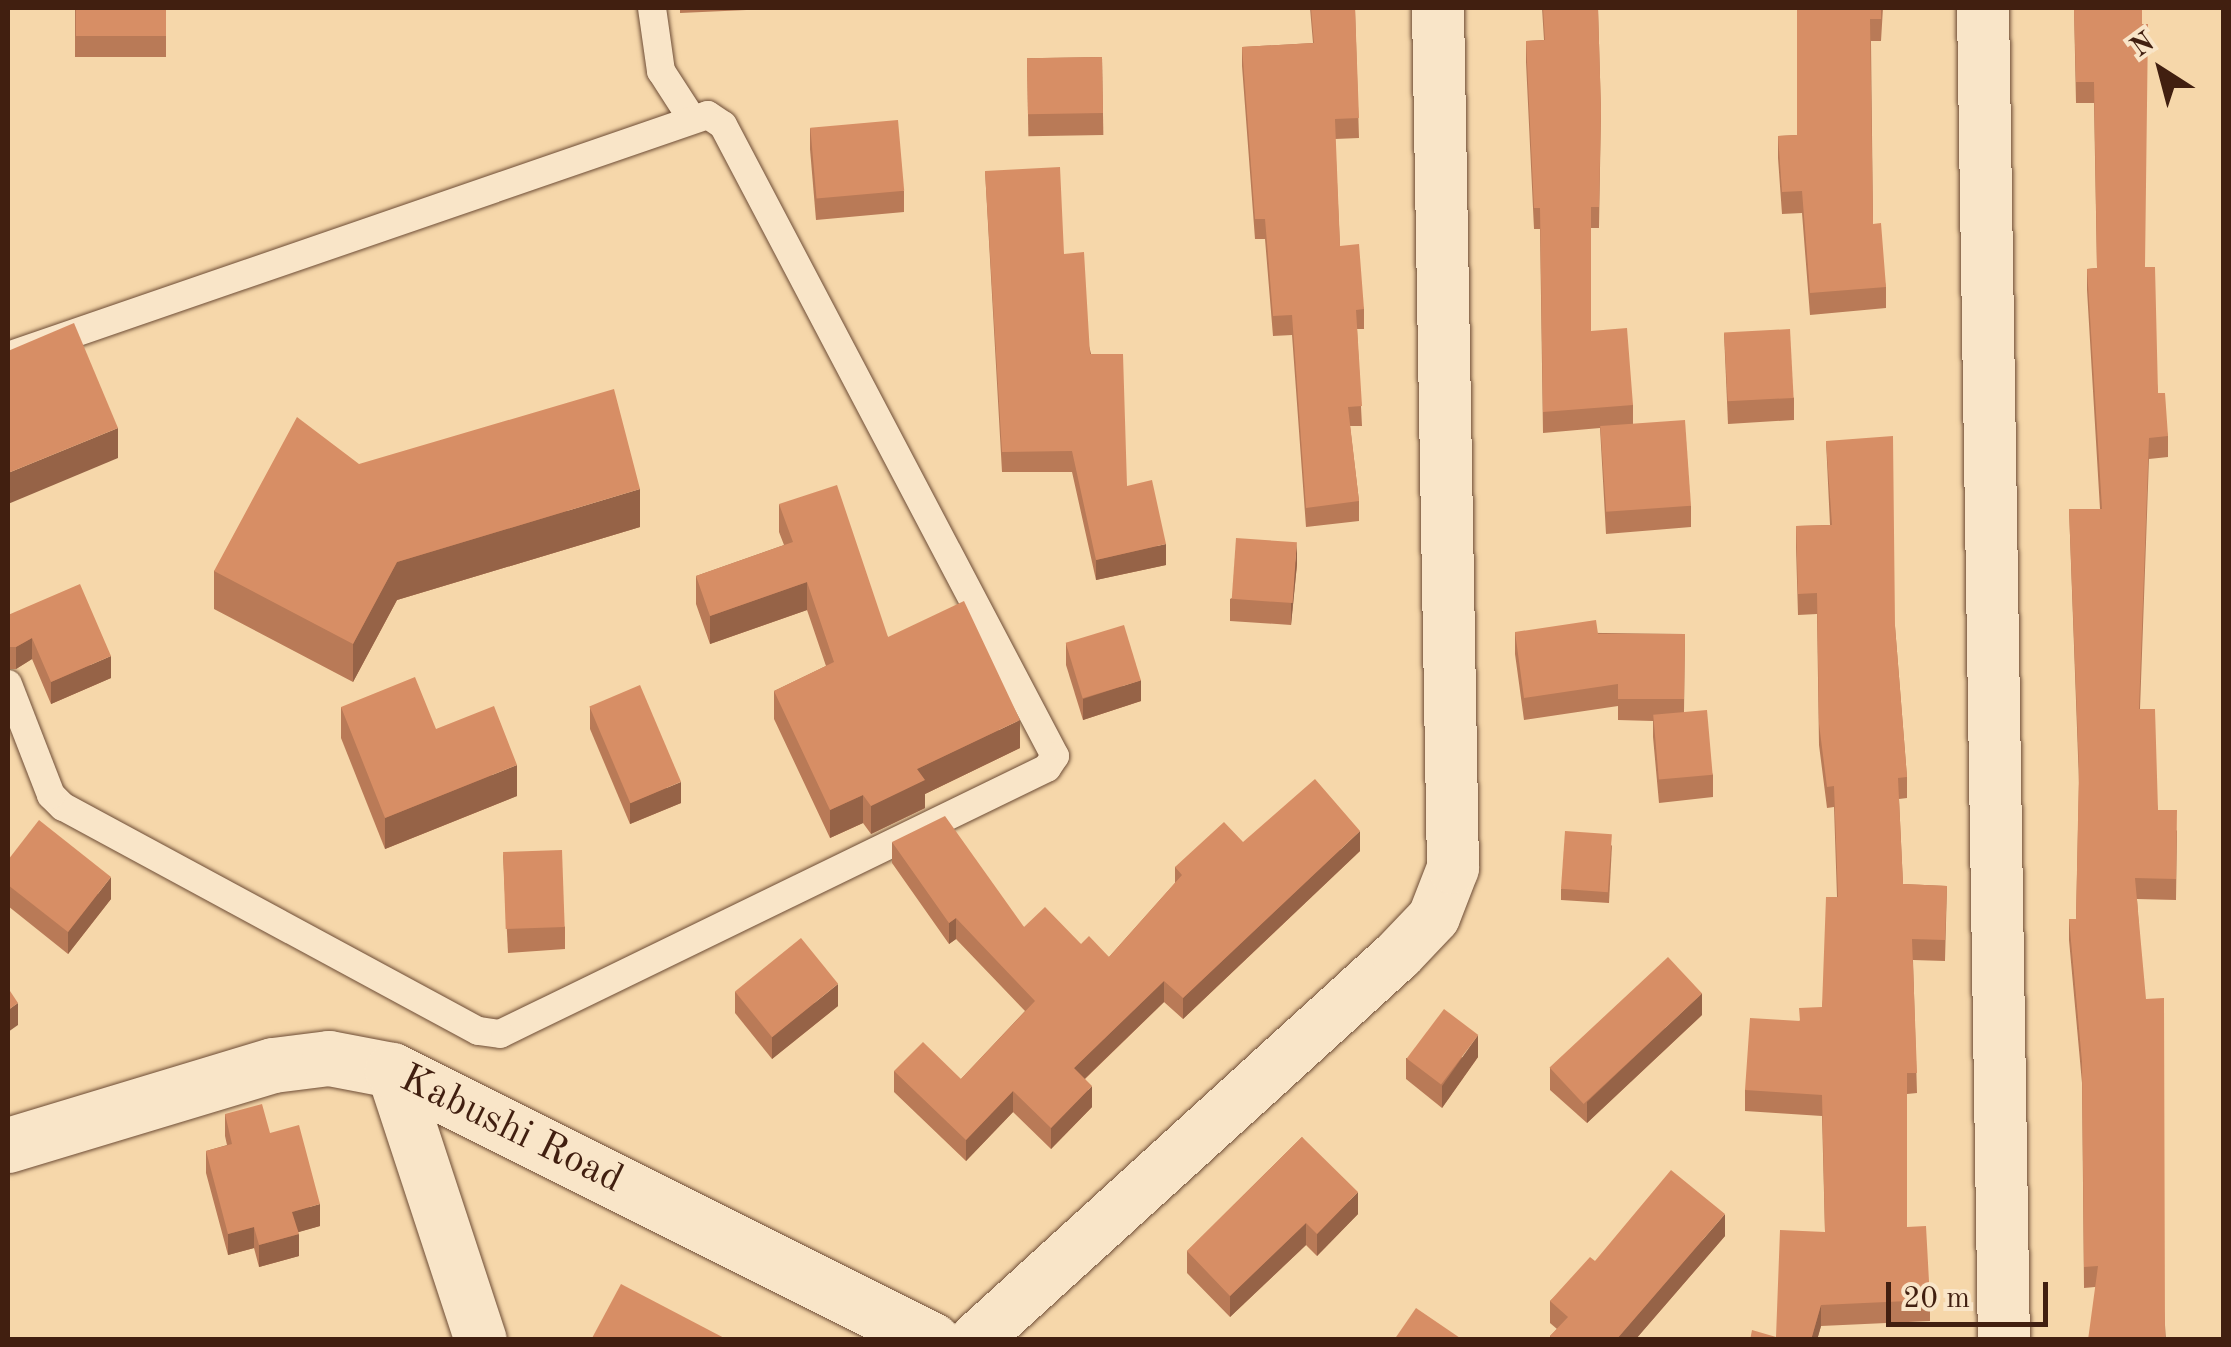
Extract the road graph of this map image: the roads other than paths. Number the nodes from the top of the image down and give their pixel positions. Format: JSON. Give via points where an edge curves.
{"nodes":[{"id":1,"x":652,"y":8,"type":"edge"},
{"id":2,"x":1438,"y":8,"type":"edge"},
{"id":3,"x":1982,"y":8,"type":"edge"},
{"id":4,"x":690,"y":116,"type":"junction"},
{"id":5,"x":8,"y":356,"type":"edge"},
{"id":6,"x":8,"y":684,"type":"edge"},
{"id":7,"x":392,"y":1070,"type":"junction"},
{"id":8,"x":8,"y":1145,"type":"edge"},
{"id":9,"x":482,"y":1340,"type":"edge"},
{"id":10,"x":932,"y":1340,"type":"edge"},
{"id":11,"x":975,"y":1340,"type":"edge"},
{"id":12,"x":2004,"y":1340,"type":"edge"}],
"edges":[{"from":1,"to":4,"type":"lane","via":[[662,71]]},
{"from":2,"to":11,"type":"street","via":[[1453,868],[1434,917],[1398,955]]},
{"from":3,"to":12,"type":"street"},
{"from":4,"to":5,"type":"lane"},
{"from":4,"to":6,"type":"lane","via":[[708,114],[723,125],[1051,743],[1055,756],[1048,768],[500,1034],[478,1031],[64,807],[50,795]]},
{"from":7,"to":8,"type":"main road","name":"Kabushi Road","via":[[328,1058],[273,1065]]},
{"from":7,"to":9,"type":"street"},
{"from":7,"to":10,"type":"main road","name":"Kabushi Road"}]}
